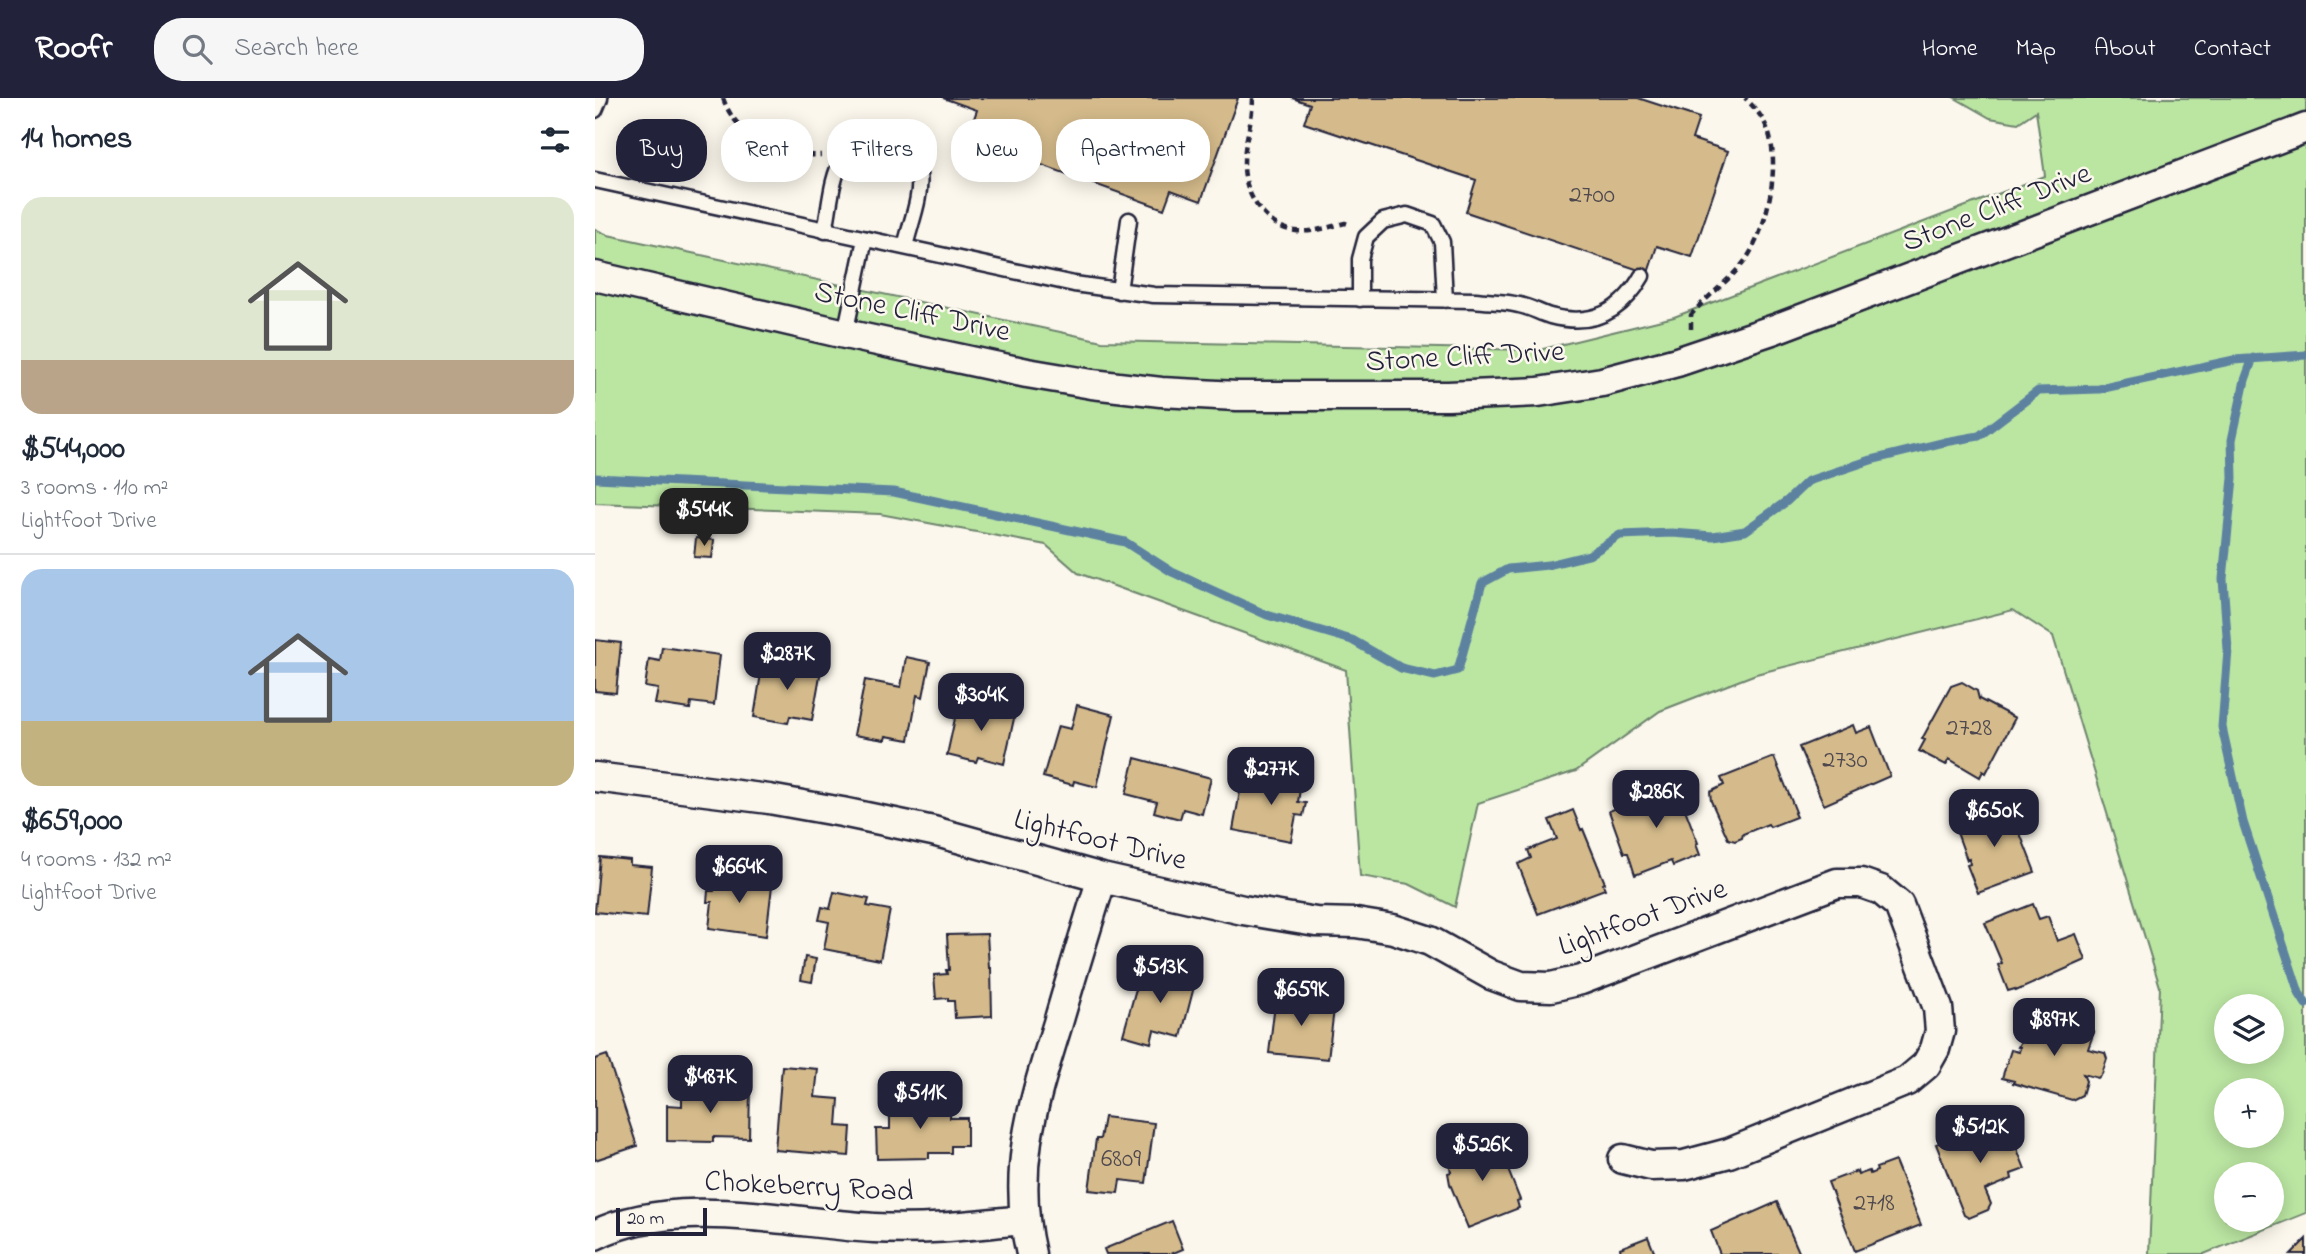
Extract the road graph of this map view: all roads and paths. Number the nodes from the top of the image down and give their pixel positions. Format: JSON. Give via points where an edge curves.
{"nodes":[{"id":1,"x":600,"y":98,"type":"edge"},
{"id":2,"x":723,"y":98,"type":"edge"},
{"id":3,"x":1253,"y":98,"type":"edge"},
{"id":4,"x":1745,"y":98,"type":"edge"},
{"id":5,"x":595,"y":110,"type":"edge"},
{"id":6,"x":2306,"y":128,"type":"edge"},
{"id":7,"x":825,"y":155,"type":"dead end"},
{"id":8,"x":595,"y":180,"type":"edge"},
{"id":9,"x":1129,"y":220,"type":"dead end"},
{"id":10,"x":1352,"y":225,"type":"dead end"},
{"id":11,"x":825,"y":230,"type":"junction"},
{"id":12,"x":866,"y":239,"type":"junction"},
{"id":13,"x":905,"y":247,"type":"junction"},
{"id":14,"x":595,"y":276,"type":"edge"},
{"id":15,"x":1643,"y":276,"type":"dead end"},
{"id":16,"x":1119,"y":291,"type":"junction"},
{"id":17,"x":1360,"y":299,"type":"junction"},
{"id":18,"x":1445,"y":300,"type":"junction"},
{"id":19,"x":1691,"y":330,"type":"dead end"},
{"id":20,"x":845,"y":334,"type":"junction"},
{"id":21,"x":595,"y":777,"type":"edge"},
{"id":22,"x":1102,"y":878,"type":"junction"},
{"id":23,"x":1623,"y":1159,"type":"dead end"},
{"id":24,"x":1023,"y":1220,"type":"junction"},
{"id":25,"x":595,"y":1235,"type":"edge"},
{"id":26,"x":1031,"y":1254,"type":"edge"}],
"edges":[{"from":1,"to":5,"type":"lane"},
{"from":2,"to":7,"type":"path","via":[[732,116],[755,139],[786,152]]},
{"from":3,"to":10,"type":"path","via":[[1244,164],[1257,206],[1283,229],[1299,232]]},
{"from":4,"to":19,"type":"path","via":[[1768,130],[1770,203],[1744,261],[1691,315]]},
{"from":6,"to":20,"type":"street","name":"Stone Cliff Drive","via":[[1763,333],[1602,382],[1538,392],[1326,398],[1161,392],[1027,373]]},
{"from":8,"to":11,"type":"lane"},
{"from":9,"to":16,"type":"lane"},
{"from":11,"to":12,"type":"lane"},
{"from":11,"to":13,"type":"lane","via":[[836,173],[844,156],[855,144],[881,138],[907,149],[916,160],[920,187]]},
{"from":12,"to":13,"type":"lane"},
{"from":12,"to":20,"type":"lane"},
{"from":13,"to":16,"type":"lane"},
{"from":14,"to":20,"type":"street","name":"Stone Cliff Drive"},
{"from":15,"to":18,"type":"lane","via":[[1619,305],[1600,317],[1578,321],[1518,305]]},
{"from":16,"to":17,"type":"lane"},
{"from":17,"to":18,"type":"lane"},
{"from":17,"to":18,"type":"lane","via":[[1360,259],[1366,237],[1383,221],[1408,215],[1433,224],[1442,242]]},
{"from":21,"to":22,"type":"street","name":"Lightfoot Drive","via":[[842,812],[933,831]]},
{"from":22,"to":23,"type":"street","name":"Lightfoot Drive","via":[[1243,910],[1392,929],[1430,941],[1521,986],[1551,987],[1581,980],[1836,883],[1861,883],[1881,890],[1899,905],[1938,1008],[1940,1031],[1926,1065],[1907,1081],[1729,1153],[1684,1165],[1651,1166]]},
{"from":22,"to":24,"type":"street","via":[[1030,1112]]},
{"from":24,"to":25,"type":"street","name":"Chokeberry Road","via":[[877,1228],[708,1214],[658,1216]]},
{"from":24,"to":26,"type":"street"}]}
